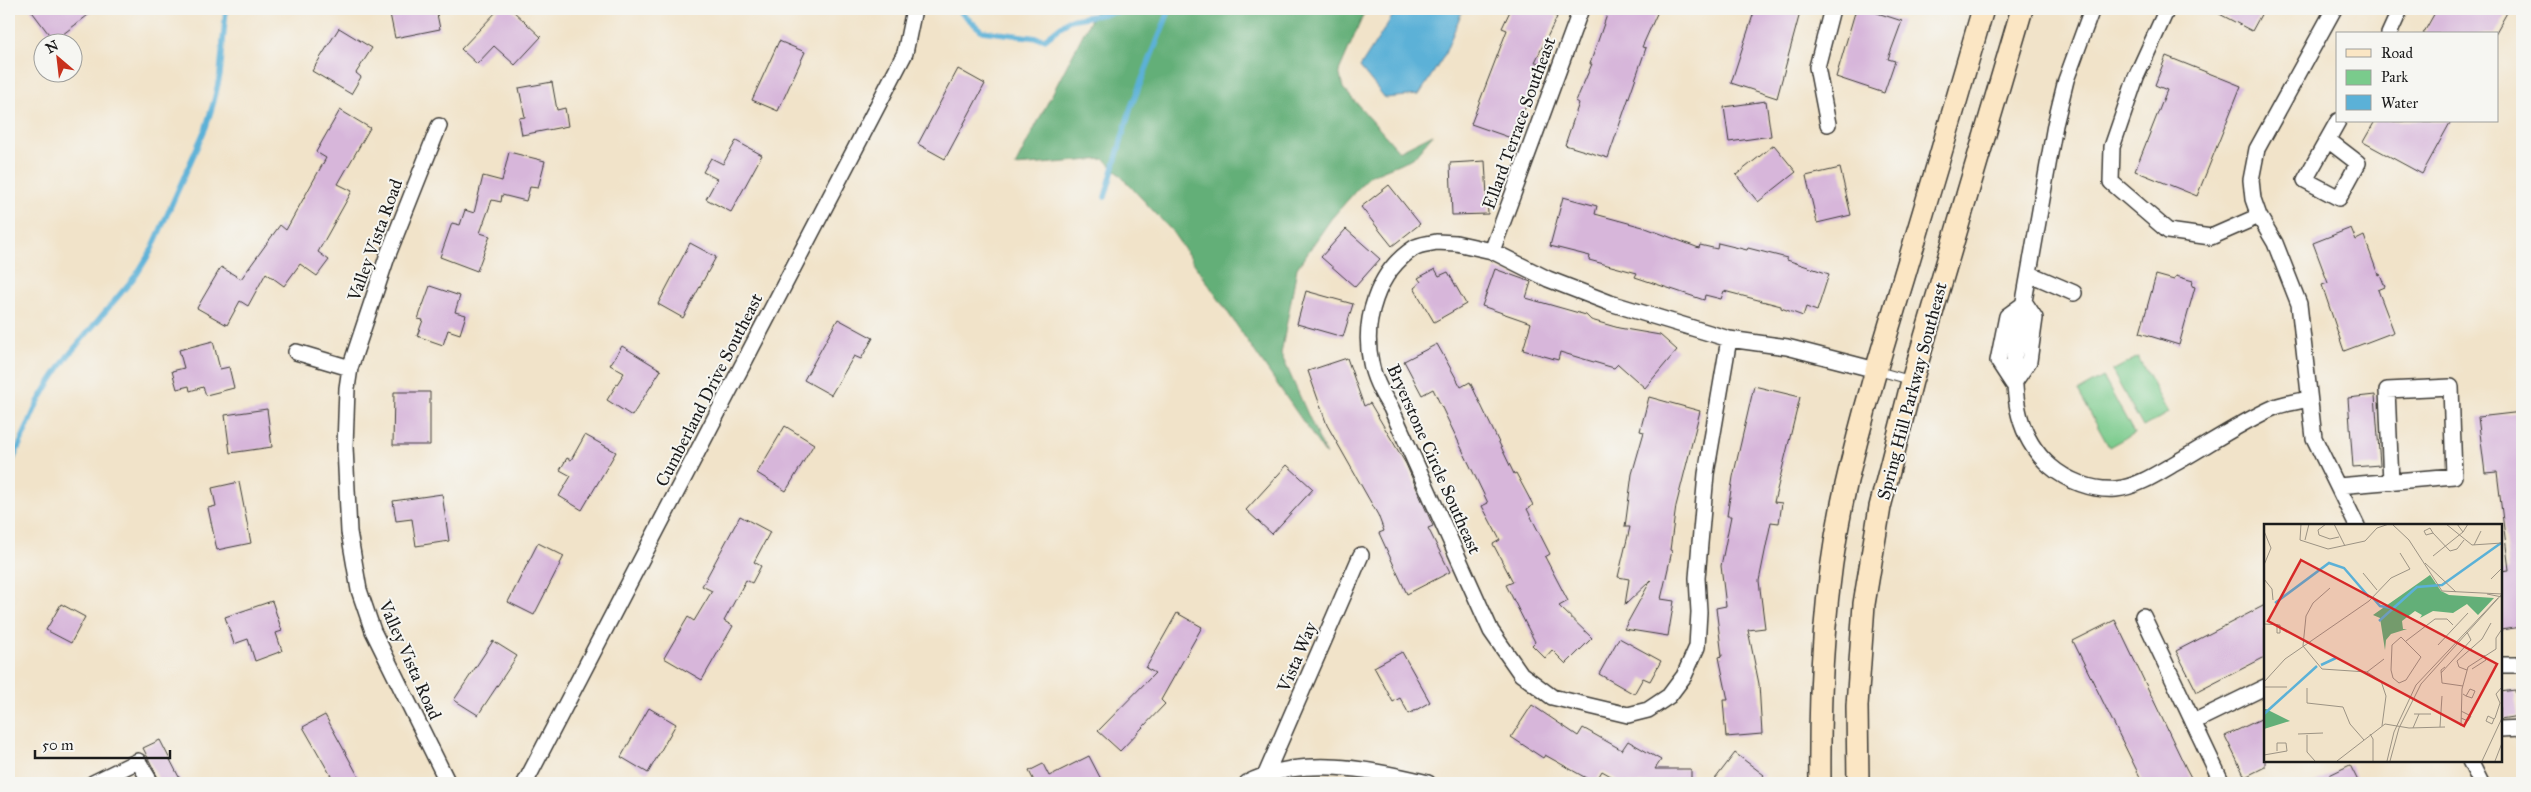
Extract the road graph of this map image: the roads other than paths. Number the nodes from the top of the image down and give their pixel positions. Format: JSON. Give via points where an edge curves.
{"nodes":[{"id":1,"x":914,"y":9,"type":"edge"},
{"id":2,"x":1581,"y":9,"type":"edge"},
{"id":3,"x":1832,"y":9,"type":"edge"},
{"id":4,"x":1984,"y":9,"type":"edge"},
{"id":5,"x":2022,"y":9,"type":"edge"},
{"id":6,"x":2092,"y":9,"type":"edge"},
{"id":7,"x":2167,"y":9,"type":"edge"},
{"id":8,"x":2334,"y":9,"type":"edge"},
{"id":9,"x":2397,"y":9,"type":"edge"},
{"id":10,"x":2390,"y":32,"type":"edge"},
{"id":11,"x":2337,"y":122,"type":"edge"},
{"id":12,"x":1828,"y":124,"type":"dead end"},
{"id":13,"x":439,"y":126,"type":"dead end"},
{"id":14,"x":2328,"y":140,"type":"dead end"},
{"id":15,"x":2259,"y":216,"type":"junction"},
{"id":16,"x":1492,"y":251,"type":"junction"},
{"id":17,"x":2030,"y":274,"type":"junction"},
{"id":18,"x":2074,"y":293,"type":"dead end"},
{"id":19,"x":2025,"y":303,"type":"junction"},
{"id":20,"x":1729,"y":339,"type":"junction"},
{"id":21,"x":296,"y":352,"type":"dead end"},
{"id":22,"x":350,"y":368,"type":"junction"},
{"id":23,"x":1876,"y":370,"type":"junction"},
{"id":24,"x":1912,"y":381,"type":"junction"},
{"id":25,"x":2013,"y":384,"type":"junction"},
{"id":26,"x":2308,"y":399,"type":"junction"},
{"id":27,"x":2391,"y":482,"type":"junction"},
{"id":28,"x":2338,"y":486,"type":"junction"},
{"id":29,"x":2355,"y":524,"type":"edge"},
{"id":30,"x":1361,"y":555,"type":"dead end"},
{"id":31,"x":2142,"y":616,"type":"dead end"},
{"id":32,"x":2501,"y":665,"type":"edge"},
{"id":33,"x":2522,"y":665,"type":"edge"},
{"id":34,"x":2264,"y":687,"type":"edge"},
{"id":35,"x":2193,"y":722,"type":"junction"},
{"id":36,"x":2522,"y":728,"type":"edge"},
{"id":37,"x":2501,"y":729,"type":"edge"},
{"id":38,"x":2470,"y":762,"type":"edge"},
{"id":39,"x":1266,"y":774,"type":"junction"},
{"id":40,"x":98,"y":782,"type":"edge"},
{"id":41,"x":150,"y":783,"type":"edge"},
{"id":42,"x":448,"y":783,"type":"edge"},
{"id":43,"x":525,"y":783,"type":"edge"},
{"id":44,"x":1247,"y":783,"type":"edge"},
{"id":45,"x":1428,"y":783,"type":"edge"},
{"id":46,"x":1820,"y":783,"type":"edge"},
{"id":47,"x":1858,"y":783,"type":"edge"},
{"id":48,"x":2222,"y":783,"type":"edge"},
{"id":49,"x":2481,"y":783,"type":"edge"}],
"edges":[{"from":1,"to":43,"type":"street","name":"Cumberland Drive Southeast","via":[[905,53]]},
{"from":2,"to":16,"type":"street","name":"Ellard Terrace Southeast"},
{"from":3,"to":12,"type":"street","via":[[1817,67]]},
{"from":4,"to":23,"type":"street","name":"Spring Hill Parkway Southeast"},
{"from":5,"to":24,"type":"street","name":"Spring Hill Parkway Southeast"},
{"from":6,"to":17,"type":"street","via":[[2066,80],[2055,125]]},
{"from":7,"to":15,"type":"street","via":[[2136,77],[2112,147],[2111,182],[2168,231],[2211,237]]},
{"from":8,"to":15,"type":"street","via":[[2257,149],[2251,180]]},
{"from":9,"to":10,"type":"street","via":[[2399,12]]},
{"from":11,"to":14,"type":"street"},
{"from":13,"to":22,"type":"street","name":"Valley Vista Road","via":[[387,257]]},
{"from":15,"to":26,"type":"street","via":[[2299,304]]},
{"from":16,"to":20,"type":"street","name":"Bryerstone Circle Southeast","via":[[1548,279],[1610,303]]},
{"from":16,"to":20,"type":"street","name":"Bryerstone Circle Southeast","via":[[1456,243],[1436,242],[1415,247],[1394,266],[1378,290],[1367,338],[1378,387],[1395,417],[1491,632],[1521,674],[1552,697],[1628,715],[1648,710],[1669,696],[1684,676],[1697,647],[1697,578],[1706,474]]},
{"from":17,"to":18,"type":"street"},
{"from":17,"to":19,"type":"street"},
{"from":19,"to":25,"type":"street","via":[[2035,318],[2029,361]]},
{"from":19,"to":25,"type":"street","via":[[2007,316],[1998,361]]},
{"from":20,"to":23,"type":"street","via":[[1787,347]]},
{"from":21,"to":22,"type":"street"},
{"from":22,"to":42,"type":"street","name":"Valley Vista Road","via":[[346,407],[346,478],[349,532],[359,590],[373,631]]},
{"from":23,"to":24,"type":"lane"},
{"from":23,"to":46,"type":"street","name":"Spring Hill Parkway Southeast","via":[[1846,486],[1834,553],[1823,644]]},
{"from":24,"to":47,"type":"street","name":"Spring Hill Parkway Southeast","via":[[1880,507],[1864,604],[1857,706]]},
{"from":25,"to":26,"type":"street","via":[[2021,422],[2042,459],[2060,475],[2104,489],[2118,489],[2144,480],[2277,406]]},
{"from":26,"to":28,"type":"street","via":[[2314,438]]},
{"from":27,"to":27,"type":"street","via":[[2454,476],[2451,387],[2387,390]]},
{"from":27,"to":28,"type":"street"},
{"from":28,"to":29,"type":"street"},
{"from":30,"to":39,"type":"street","name":"Vista Way"},
{"from":31,"to":35,"type":"street"},
{"from":32,"to":33,"type":"street"},
{"from":34,"to":35,"type":"street"},
{"from":35,"to":48,"type":"street"},
{"from":36,"to":37,"type":"street"},
{"from":38,"to":49,"type":"street"},
{"from":39,"to":44,"type":"street"},
{"from":39,"to":45,"type":"street","via":[[1296,768],[1328,768],[1387,773]]},
{"from":40,"to":41,"type":"street","via":[[138,761]]}]}
